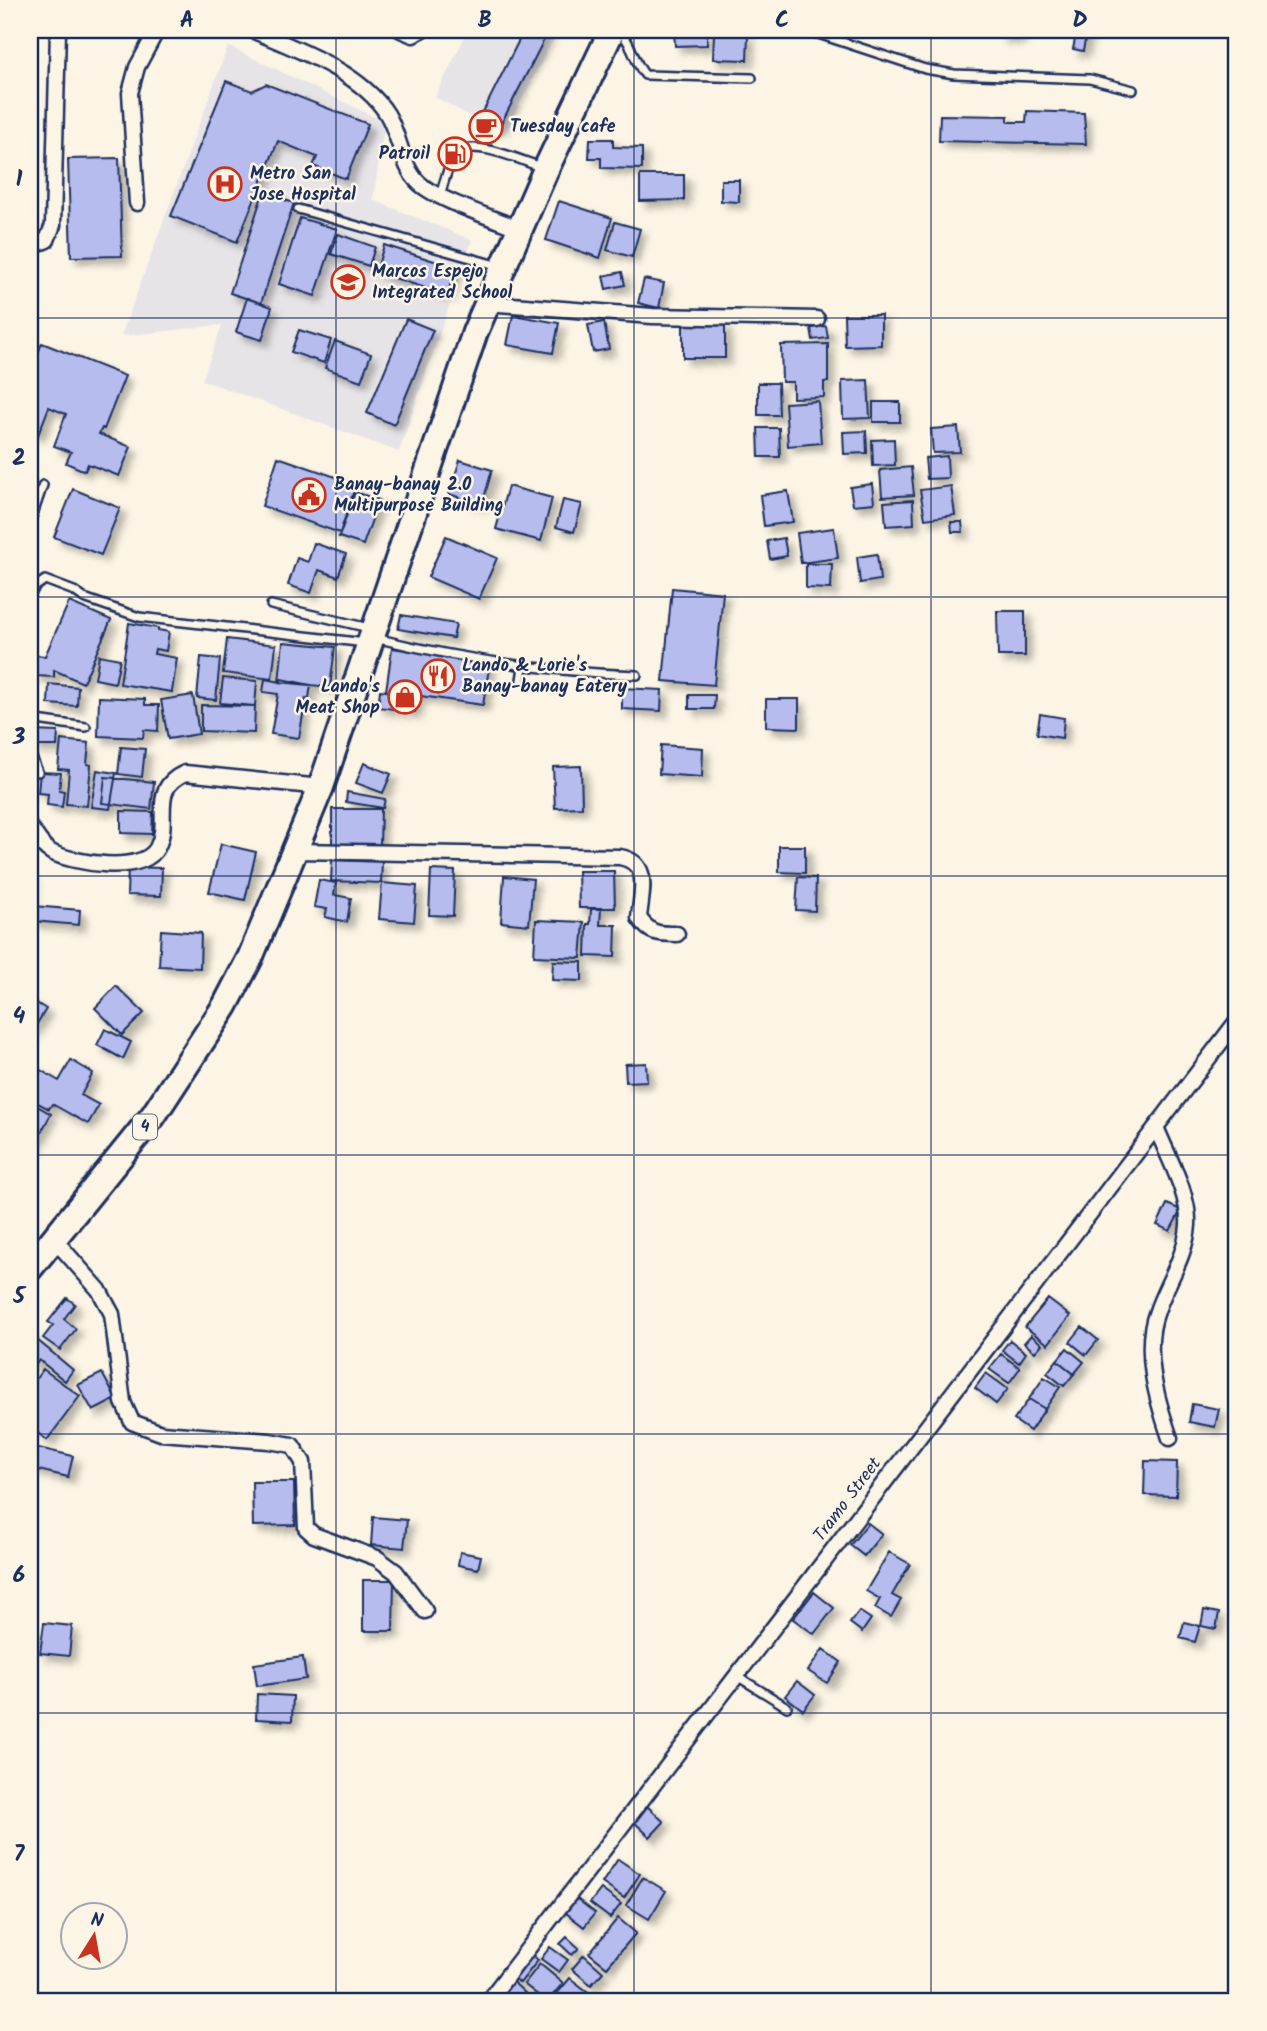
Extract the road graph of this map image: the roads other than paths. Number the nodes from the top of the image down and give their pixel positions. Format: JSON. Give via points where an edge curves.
{"nodes":[{"id":1,"x":58,"y":30,"type":"edge"},
{"id":2,"x":157,"y":30,"type":"edge"},
{"id":3,"x":252,"y":30,"type":"edge"},
{"id":4,"x":401,"y":30,"type":"edge"},
{"id":5,"x":421,"y":30,"type":"edge"},
{"id":6,"x":612,"y":30,"type":"edge"},
{"id":7,"x":618,"y":30,"type":"edge"},
{"id":8,"x":806,"y":30,"type":"edge"},
{"id":9,"x":752,"y":78,"type":"dead end"},
{"id":10,"x":1133,"y":90,"type":"dead end"},
{"id":11,"x":546,"y":169,"type":"junction"},
{"id":12,"x":440,"y":196,"type":"junction"},
{"id":13,"x":137,"y":203,"type":"dead end"},
{"id":14,"x":298,"y":209,"type":"dead end"},
{"id":15,"x":520,"y":229,"type":"junction"},
{"id":16,"x":30,"y":247,"type":"edge"},
{"id":17,"x":502,"y":267,"type":"junction"},
{"id":18,"x":486,"y":303,"type":"junction"},
{"id":19,"x":817,"y":319,"type":"dead end"},
{"id":20,"x":43,"y":485,"type":"dead end"},
{"id":21,"x":30,"y":523,"type":"edge"},
{"id":22,"x":32,"y":585,"type":"edge"},
{"id":23,"x":30,"y":596,"type":"edge"},
{"id":24,"x":271,"y":605,"type":"dead end"},
{"id":25,"x":373,"y":637,"type":"junction"},
{"id":26,"x":523,"y":667,"type":"junction"},
{"id":27,"x":637,"y":675,"type":"dead end"},
{"id":28,"x":521,"y":680,"type":"dead end"},
{"id":29,"x":30,"y":719,"type":"edge"},
{"id":30,"x":86,"y":727,"type":"dead end"},
{"id":31,"x":30,"y":752,"type":"edge"},
{"id":32,"x":38,"y":772,"type":"dead end"},
{"id":33,"x":321,"y":787,"type":"junction"},
{"id":34,"x":30,"y":827,"type":"edge"},
{"id":35,"x":296,"y":851,"type":"junction"},
{"id":36,"x":677,"y":934,"type":"dead end"},
{"id":37,"x":1237,"y":1021,"type":"edge"},
{"id":38,"x":1156,"y":1128,"type":"junction"},
{"id":39,"x":54,"y":1239,"type":"junction"},
{"id":40,"x":30,"y":1268,"type":"edge"},
{"id":41,"x":1170,"y":1438,"type":"dead end"},
{"id":42,"x":425,"y":1611,"type":"dead end"},
{"id":43,"x":737,"y":1676,"type":"junction"},
{"id":44,"x":786,"y":1707,"type":"dead end"},
{"id":45,"x":488,"y":2001,"type":"edge"}],
"edges":[{"from":1,"to":16,"type":"street","via":[[53,225],[47,240]]},
{"from":2,"to":13,"type":"street","via":[[130,93]]},
{"from":3,"to":12,"type":"street","via":[[326,63],[368,93],[386,111],[416,181]]},
{"from":4,"to":5,"type":"street","via":[[413,35]]},
{"from":6,"to":11,"type":"highway","number":"4"},
{"from":7,"to":9,"type":"lane","via":[[645,75]]},
{"from":8,"to":10,"type":"lane","via":[[925,69],[1090,79]]},
{"from":11,"to":12,"type":"lane","via":[[466,147],[455,154]]},
{"from":11,"to":15,"type":"highway","number":"4"},
{"from":12,"to":15,"type":"street"},
{"from":14,"to":17,"type":"lane"},
{"from":15,"to":17,"type":"highway","number":"4"},
{"from":17,"to":18,"type":"highway","number":"4"},
{"from":18,"to":19,"type":"street","via":[[652,316]]},
{"from":18,"to":25,"type":"highway","number":"4"},
{"from":20,"to":21,"type":"lane"},
{"from":22,"to":23,"type":"lane"},
{"from":22,"to":25,"type":"lane","via":[[45,580],[139,617]]},
{"from":24,"to":25,"type":"lane"},
{"from":25,"to":26,"type":"lane"},
{"from":25,"to":33,"type":"highway","number":"4"},
{"from":26,"to":27,"type":"lane"},
{"from":26,"to":28,"type":"lane"},
{"from":29,"to":30,"type":"lane"},
{"from":31,"to":32,"type":"lane"},
{"from":33,"to":34,"type":"street","via":[[185,773],[172,779],[165,791],[156,850],[125,865],[78,861],[48,851]]},
{"from":33,"to":35,"type":"highway","number":"4"},
{"from":35,"to":36,"type":"street","via":[[633,859],[642,877],[639,918],[646,929]]},
{"from":35,"to":39,"type":"highway","number":"4","via":[[225,1006],[153,1116]]},
{"from":37,"to":38,"type":"street","name":"Tramo Street"},
{"from":38,"to":41,"type":"street","via":[[1185,1200],[1188,1222],[1185,1244],[1156,1313],[1151,1341]]},
{"from":38,"to":43,"type":"street","name":"Tramo Street"},
{"from":39,"to":40,"type":"highway","number":"4"},
{"from":39,"to":42,"type":"street","via":[[99,1290],[112,1314],[123,1402],[132,1422],[161,1433],[292,1445],[303,1462],[306,1528],[377,1558],[396,1572]]},
{"from":43,"to":44,"type":"lane"},
{"from":43,"to":45,"type":"street","name":"Tramo Street"}]}
